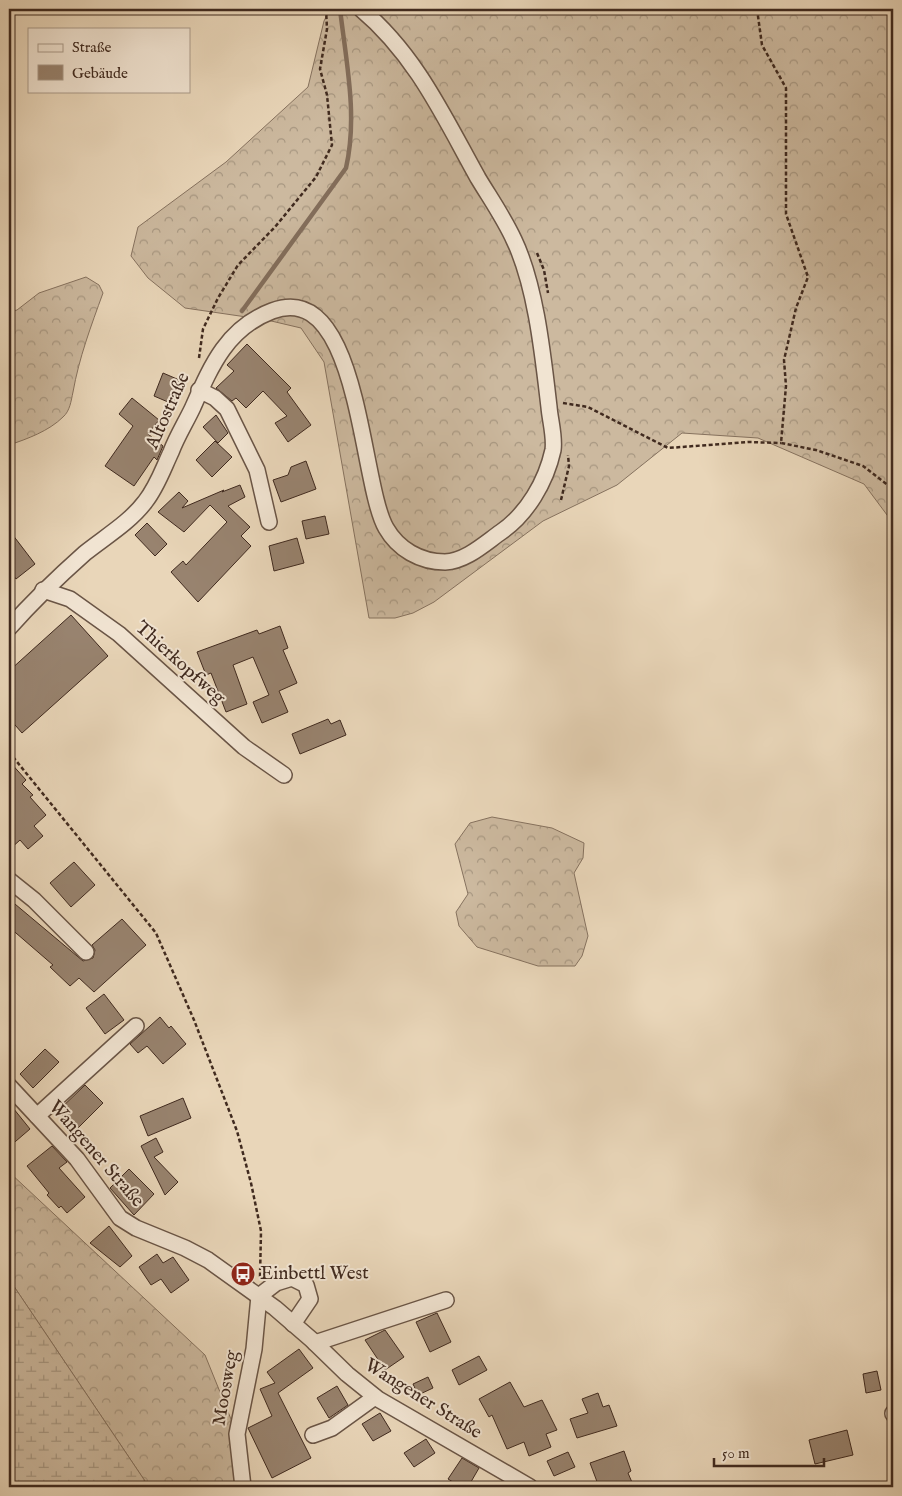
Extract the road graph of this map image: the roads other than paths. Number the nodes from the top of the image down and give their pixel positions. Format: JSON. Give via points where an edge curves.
{"nodes":[{"id":1,"x":361,"y":9,"type":"edge"},
{"id":2,"x":198,"y":390,"type":"junction"},
{"id":3,"x":269,"y":522,"type":"dead end"},
{"id":4,"x":43,"y":590,"type":"junction"},
{"id":5,"x":9,"y":628,"type":"edge"},
{"id":6,"x":284,"y":775,"type":"dead end"},
{"id":7,"x":9,"y":880,"type":"edge"},
{"id":8,"x":86,"y":952,"type":"dead end"},
{"id":9,"x":136,"y":1026,"type":"dead end"},
{"id":10,"x":9,"y":1086,"type":"edge"},
{"id":11,"x":37,"y":1116,"type":"junction"},
{"id":12,"x":259,"y":1296,"type":"junction"},
{"id":13,"x":446,"y":1300,"type":"dead end"},
{"id":14,"x":293,"y":1324,"type":"junction"},
{"id":15,"x":315,"y":1343,"type":"junction"},
{"id":16,"x":375,"y":1397,"type":"junction"},
{"id":17,"x":314,"y":1434,"type":"dead end"},
{"id":18,"x":243,"y":1487,"type":"edge"},
{"id":19,"x":530,"y":1487,"type":"edge"}],
"edges":[{"from":1,"to":2,"type":"street","name":"Altostraße","via":[[394,42],[444,111],[514,240],[525,269],[554,447],[540,488],[513,524],[467,556],[447,562],[415,556],[387,531],[381,518],[374,499],[355,396],[335,342],[325,325],[312,314],[296,308],[275,310],[236,332],[218,353]]},
{"from":2,"to":3,"type":"street","via":[[216,398],[227,409],[257,470]]},
{"from":2,"to":4,"type":"street","name":"Altostraße","via":[[159,480],[143,505]]},
{"from":4,"to":5,"type":"street","name":"Altostraße"},
{"from":4,"to":6,"type":"street","name":"Thierkopfweg","via":[[70,599],[118,634],[237,741]]},
{"from":7,"to":8,"type":"street"},
{"from":9,"to":11,"type":"street"},
{"from":10,"to":11,"type":"street","name":"Wangener Straße"},
{"from":11,"to":12,"type":"street","name":"Wangener Straße","via":[[77,1159],[120,1218],[208,1260]]},
{"from":12,"to":14,"type":"street","name":"Wangener Straße"},
{"from":12,"to":14,"type":"street","via":[[276,1283],[292,1278],[306,1285],[310,1299]]},
{"from":12,"to":18,"type":"street","name":"Moosweg","via":[[254,1349],[237,1434]]},
{"from":13,"to":15,"type":"street"},
{"from":14,"to":15,"type":"street","name":"Wangener Straße"},
{"from":15,"to":16,"type":"street","name":"Wangener Straße"},
{"from":16,"to":17,"type":"street","via":[[332,1428]]},
{"from":16,"to":19,"type":"street","name":"Wangener Straße"}]}
